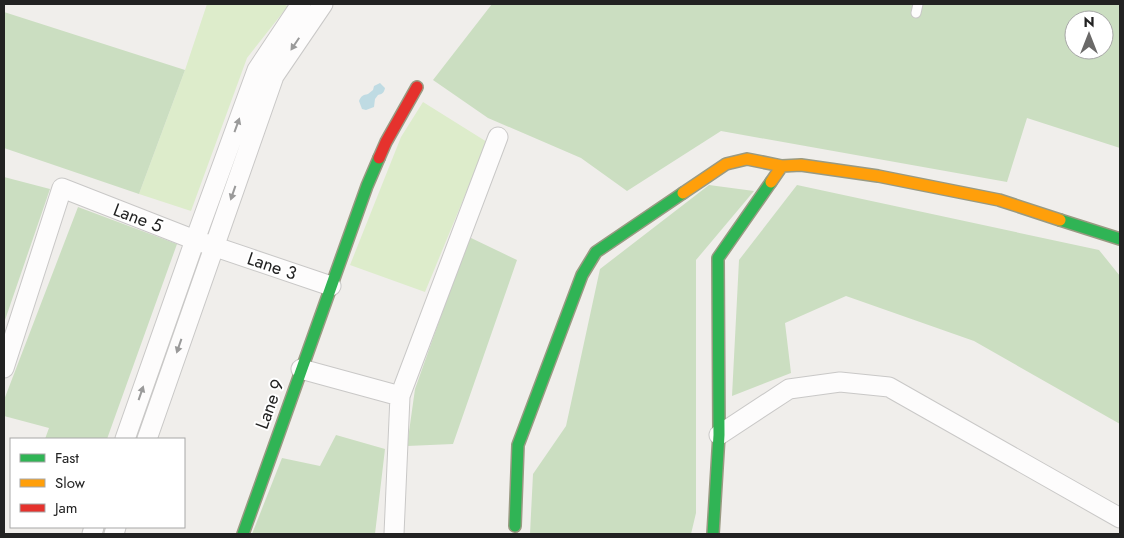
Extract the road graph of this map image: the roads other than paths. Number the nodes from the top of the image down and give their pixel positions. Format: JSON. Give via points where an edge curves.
{"nodes":[{"id":1,"x":314,"y":5,"type":"edge"},
{"id":2,"x":417,"y":88,"type":"dead end"},
{"id":3,"x":498,"y":137,"type":"dead end"},
{"id":4,"x":782,"y":166,"type":"junction"},
{"id":5,"x":1120,"y":239,"type":"edge"},
{"id":6,"x":195,"y":240,"type":"junction"},
{"id":7,"x":214,"y":246,"type":"junction"},
{"id":8,"x":331,"y":286,"type":"junction"},
{"id":9,"x":4,"y":368,"type":"edge"},
{"id":10,"x":301,"y":368,"type":"junction"},
{"id":11,"x":400,"y":396,"type":"junction"},
{"id":12,"x":719,"y":435,"type":"junction"},
{"id":13,"x":125,"y":438,"type":"edge"},
{"id":14,"x":147,"y":438,"type":"edge"},
{"id":15,"x":1120,"y":518,"type":"edge"},
{"id":16,"x":514,"y":526,"type":"dead end"},
{"id":17,"x":243,"y":534,"type":"edge"},
{"id":18,"x":394,"y":534,"type":"edge"},
{"id":19,"x":713,"y":534,"type":"edge"}],
"edges":[{"from":6,"to":1,"type":"street","one_way":true,"via":[[257,70]]},
{"from":1,"to":7,"type":"street","one_way":true,"via":[[274,76]]},
{"from":2,"to":8,"type":"street","name":"Lane 9","via":[[386,142]]},
{"from":3,"to":11,"type":"street"},
{"from":4,"to":5,"type":"street","via":[[800,165],[878,176],[999,200]]},
{"from":4,"to":12,"type":"street","via":[[718,258]]},
{"from":4,"to":16,"type":"street","via":[[747,159],[726,164],[596,252],[582,275],[518,445]]},
{"from":6,"to":7,"type":"street","name":"Lane 5"},
{"from":6,"to":9,"type":"street","name":"Lane 5","via":[[62,188]]},
{"from":13,"to":6,"type":"street","one_way":true},
{"from":7,"to":8,"type":"street","name":"Lane 3"},
{"from":7,"to":14,"type":"street","one_way":true},
{"from":8,"to":10,"type":"street","name":"Lane 9"},
{"from":10,"to":11,"type":"street"},
{"from":10,"to":17,"type":"street","name":"Lane 9"},
{"from":11,"to":18,"type":"street"},
{"from":12,"to":15,"type":"street","via":[[789,390],[840,382],[889,387]]},
{"from":12,"to":19,"type":"street"}]}
